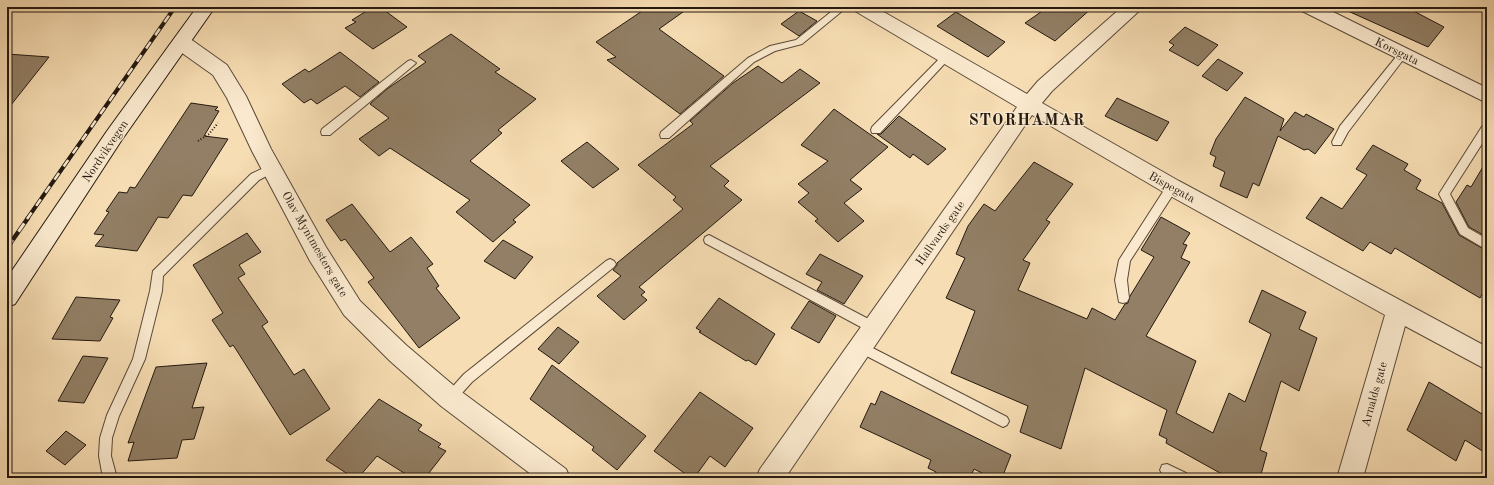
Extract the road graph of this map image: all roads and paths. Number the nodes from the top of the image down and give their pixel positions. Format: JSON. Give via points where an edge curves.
{"nodes":[{"id":1,"x":206,"y":7,"type":"edge"},
{"id":2,"x":843,"y":7,"type":"edge"},
{"id":3,"x":861,"y":7,"type":"edge"},
{"id":4,"x":1133,"y":7,"type":"edge"},
{"id":5,"x":1308,"y":7,"type":"edge"},
{"id":6,"x":182,"y":43,"type":"junction"},
{"id":7,"x":1403,"y":54,"type":"junction"},
{"id":8,"x":946,"y":57,"type":"junction"},
{"id":9,"x":411,"y":63,"type":"dead end"},
{"id":10,"x":1487,"y":96,"type":"edge"},
{"id":11,"x":1029,"y":105,"type":"junction"},
{"id":12,"x":218,"y":124,"type":"dead end"},
{"id":13,"x":1487,"y":128,"type":"edge"},
{"id":14,"x":876,"y":130,"type":"dead end"},
{"id":15,"x":326,"y":132,"type":"dead end"},
{"id":16,"x":665,"y":135,"type":"dead end"},
{"id":17,"x":198,"y":141,"type":"dead end"},
{"id":18,"x":1337,"y":142,"type":"dead end"},
{"id":19,"x":272,"y":168,"type":"junction"},
{"id":20,"x":1172,"y":187,"type":"junction"},
{"id":21,"x":709,"y":240,"type":"dead end"},
{"id":22,"x":1487,"y":245,"type":"edge"},
{"id":23,"x":610,"y":264,"type":"dead end"},
{"id":24,"x":7,"y":297,"type":"edge"},
{"id":25,"x":1123,"y":298,"type":"dead end"},
{"id":26,"x":1398,"y":310,"type":"junction"},
{"id":27,"x":874,"y":328,"type":"junction"},
{"id":28,"x":860,"y":347,"type":"junction"},
{"id":29,"x":1487,"y":359,"type":"edge"},
{"id":30,"x":450,"y":398,"type":"junction"},
{"id":31,"x":1003,"y":421,"type":"dead end"},
{"id":32,"x":1167,"y":470,"type":"dead end"},
{"id":33,"x":110,"y":478,"type":"edge"},
{"id":34,"x":557,"y":478,"type":"edge"},
{"id":35,"x":769,"y":478,"type":"edge"},
{"id":36,"x":1181,"y":478,"type":"edge"},
{"id":37,"x":1350,"y":478,"type":"edge"}],
"edges":[{"from":1,"to":6,"type":"street","name":"Nordvikvegen"},
{"from":2,"to":16,"type":"lane","via":[[799,42],[772,48],[751,60]]},
{"from":3,"to":8,"type":"street","name":"Bispegata"},
{"from":4,"to":11,"type":"street","name":"Hallvards gate","via":[[1045,86]]},
{"from":5,"to":7,"type":"street","name":"Korsgata"},
{"from":6,"to":19,"type":"street","name":"Olav Myntmesters gate","via":[[220,70]]},
{"from":6,"to":24,"type":"street","name":"Nordvikvegen","via":[[114,136]]},
{"from":7,"to":10,"type":"street","name":"Korsgata"},
{"from":7,"to":18,"type":"lane","via":[[1344,129]]},
{"from":8,"to":11,"type":"street","name":"Bispegata"},
{"from":8,"to":14,"type":"lane"},
{"from":9,"to":15,"type":"lane"},
{"from":11,"to":20,"type":"street","name":"Bispegata"},
{"from":11,"to":27,"type":"street","name":"Hallvards gate"},
{"from":12,"to":17,"type":"path"},
{"from":13,"to":22,"type":"lane","via":[[1444,194],[1464,231]]},
{"from":19,"to":30,"type":"street","name":"Olav Myntmesters gate","via":[[318,254],[352,308],[398,353]]},
{"from":19,"to":33,"type":"lane","via":[[255,177],[157,274],[156,291],[139,359],[113,415],[106,438],[105,456]]},
{"from":20,"to":25,"type":"lane","via":[[1125,260],[1121,280]]},
{"from":20,"to":26,"type":"street","name":"Bispegata"},
{"from":21,"to":27,"type":"lane"},
{"from":23,"to":30,"type":"lane","via":[[468,378]]},
{"from":26,"to":29,"type":"street","name":"Bispegata"},
{"from":26,"to":37,"type":"street","name":"Arnalds gate"},
{"from":27,"to":28,"type":"street","name":"Hallvards gate"},
{"from":28,"to":31,"type":"lane"},
{"from":28,"to":35,"type":"street","name":"Hallvards gate"},
{"from":30,"to":34,"type":"street","name":"Olav Myntmesters gate"},
{"from":32,"to":36,"type":"lane"}]}
